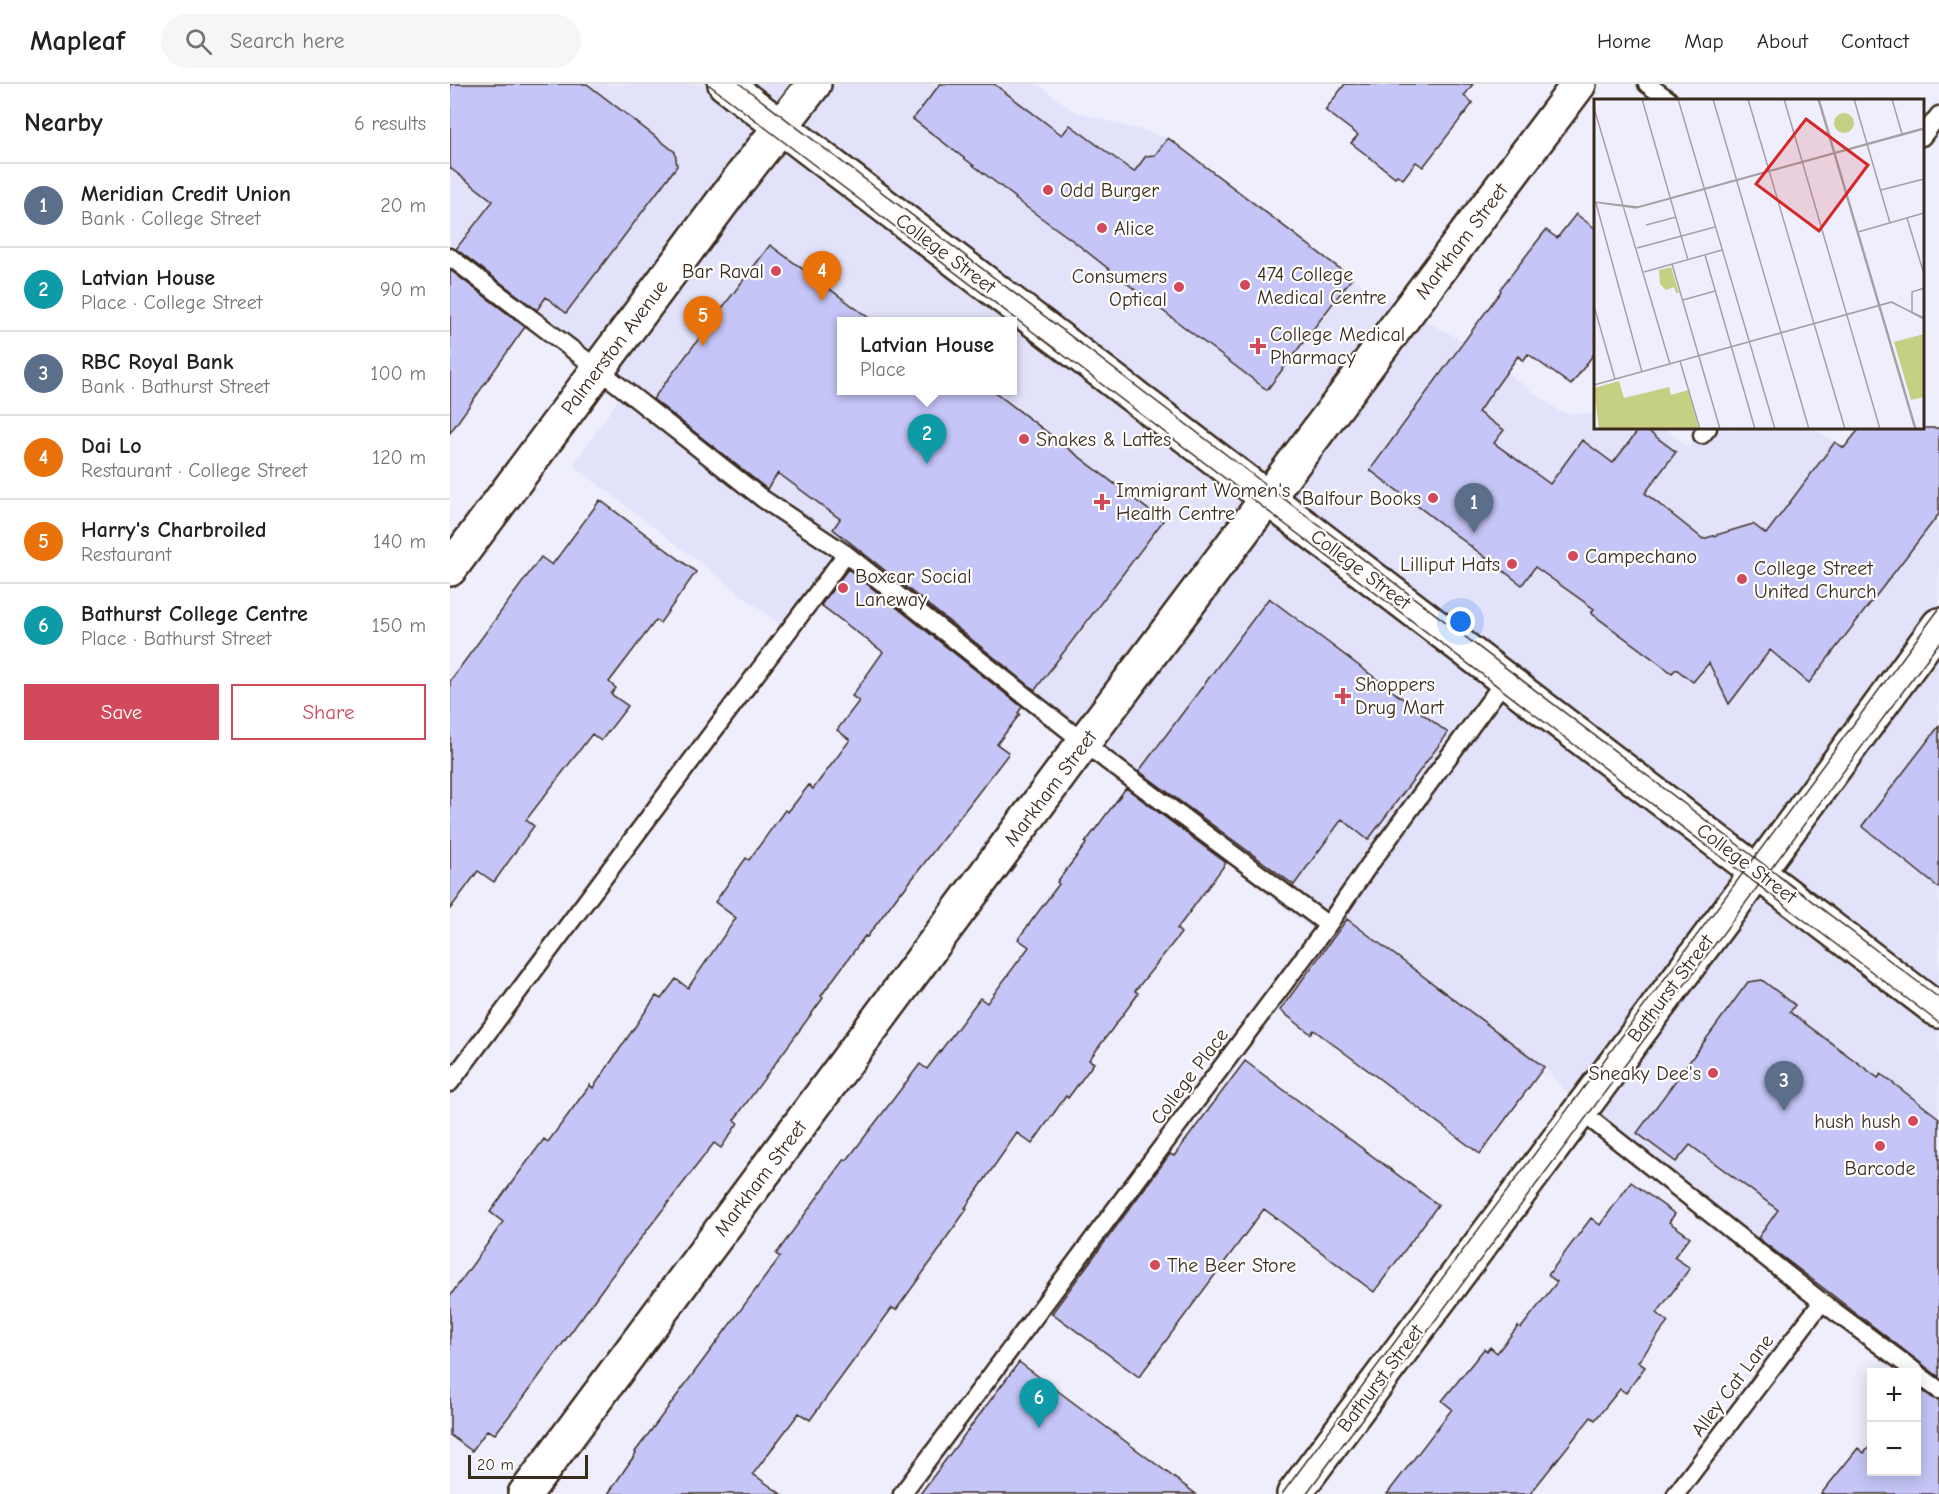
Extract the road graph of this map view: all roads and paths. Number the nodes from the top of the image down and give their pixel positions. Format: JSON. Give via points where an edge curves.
{"nodes":[{"id":1,"x":724,"y":84,"type":"edge"},
{"id":2,"x":814,"y":84,"type":"edge"},
{"id":3,"x":1579,"y":84,"type":"edge"},
{"id":4,"x":1647,"y":84,"type":"edge"},
{"id":5,"x":1668,"y":99,"type":"edge"},
{"id":6,"x":1939,"y":115,"type":"edge"},
{"id":7,"x":780,"y":126,"type":"junction"},
{"id":8,"x":1924,"y":136,"type":"edge"},
{"id":9,"x":450,"y":257,"type":"edge"},
{"id":10,"x":598,"y":369,"type":"junction"},
{"id":11,"x":1267,"y":498,"type":"junction"},
{"id":12,"x":846,"y":554,"type":"junction"},
{"id":13,"x":450,"y":569,"type":"edge"},
{"id":14,"x":1939,"y":626,"type":"edge"},
{"id":15,"x":1505,"y":680,"type":"junction"},
{"id":16,"x":1084,"y":742,"type":"junction"},
{"id":17,"x":1757,"y":872,"type":"junction"},
{"id":18,"x":1328,"y":925,"type":"junction"},
{"id":19,"x":1939,"y":1011,"type":"edge"},
{"id":20,"x":450,"y":1083,"type":"edge"},
{"id":21,"x":1579,"y":1110,"type":"junction"},
{"id":22,"x":1822,"y":1302,"type":"junction"},
{"id":23,"x":1909,"y":1368,"type":"edge"},
{"id":24,"x":1921,"y":1377,"type":"edge"},
{"id":25,"x":1939,"y":1390,"type":"edge"},
{"id":26,"x":525,"y":1494,"type":"edge"},
{"id":27,"x":902,"y":1494,"type":"edge"},
{"id":28,"x":1294,"y":1494,"type":"edge"},
{"id":29,"x":1676,"y":1494,"type":"edge"}],
"edges":[{"from":1,"to":7,"type":"main road","name":"College Street"},
{"from":2,"to":7,"type":"main road","name":"Palmerston Avenue"},
{"from":3,"to":11,"type":"main road","name":"Markham Street"},
{"from":4,"to":5,"type":"lane"},
{"from":6,"to":8,"type":"lane"},
{"from":7,"to":10,"type":"main road","name":"Palmerston Avenue"},
{"from":7,"to":11,"type":"main road","name":"College Street"},
{"from":9,"to":10,"type":"lane"},
{"from":10,"to":12,"type":"lane","via":[[763,499]]},
{"from":10,"to":13,"type":"main road","name":"Palmerston Avenue"},
{"from":11,"to":15,"type":"main road","name":"College Street"},
{"from":11,"to":16,"type":"main road","name":"Markham Street"},
{"from":12,"to":16,"type":"lane"},
{"from":12,"to":20,"type":"lane"},
{"from":14,"to":17,"type":"main road","name":"Bathurst Street"},
{"from":15,"to":17,"type":"main road","name":"College Street"},
{"from":15,"to":18,"type":"lane","name":"College Place"},
{"from":16,"to":18,"type":"lane"},
{"from":16,"to":26,"type":"main road","name":"Markham Street"},
{"from":17,"to":19,"type":"main road","name":"College Street"},
{"from":17,"to":21,"type":"main road","name":"Bathurst Street"},
{"from":18,"to":27,"type":"lane","name":"College Place"},
{"from":21,"to":22,"type":"lane"},
{"from":21,"to":28,"type":"main road","name":"Bathurst Street"},
{"from":22,"to":23,"type":"lane"},
{"from":22,"to":29,"type":"lane","name":"Alley Cat Lane"},
{"from":24,"to":25,"type":"lane"}]}
